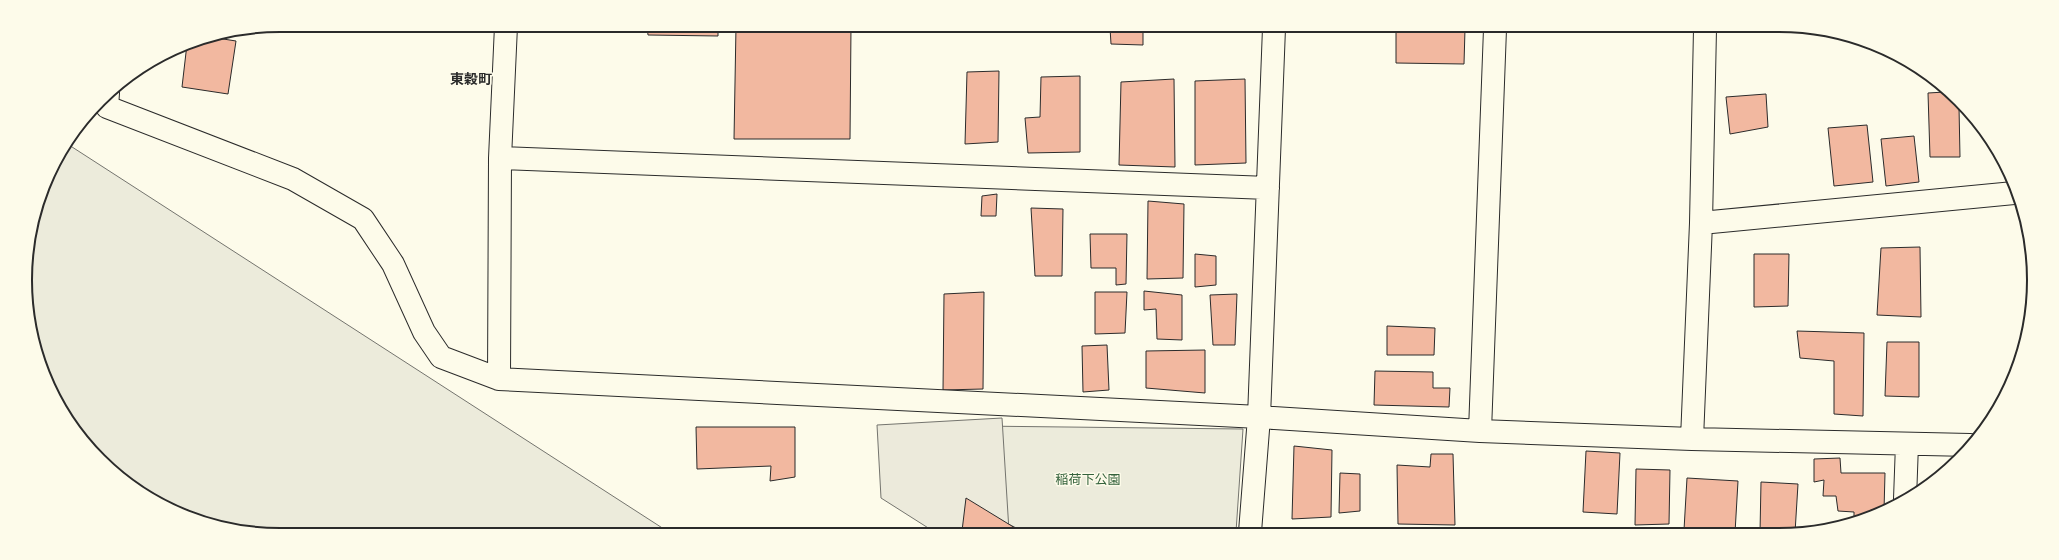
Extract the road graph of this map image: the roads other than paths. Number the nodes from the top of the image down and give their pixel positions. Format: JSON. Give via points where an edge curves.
{"nodes":[{"id":1,"x":506,"y":32,"type":"edge"},
{"id":2,"x":1274,"y":32,"type":"edge"},
{"id":3,"x":1495,"y":32,"type":"edge"},
{"id":4,"x":1705,"y":32,"type":"edge"},
{"id":5,"x":107,"y":103,"type":"edge"},
{"id":6,"x":500,"y":158,"type":"junction"},
{"id":7,"x":1268,"y":188,"type":"junction"},
{"id":8,"x":2011,"y":193,"type":"edge"},
{"id":9,"x":1701,"y":223,"type":"junction"},
{"id":10,"x":499,"y":379,"type":"junction"},
{"id":11,"x":1258,"y":417,"type":"junction"},
{"id":12,"x":1480,"y":431,"type":"junction"},
{"id":13,"x":1692,"y":439,"type":"junction"},
{"id":14,"x":1907,"y":444,"type":"junction"},
{"id":15,"x":1964,"y":445,"type":"edge"},
{"id":16,"x":1905,"y":494,"type":"edge"},
{"id":17,"x":1250,"y":528,"type":"edge"}],
"edges":[{"from":1,"to":6,"type":"street"},
{"from":2,"to":7,"type":"street"},
{"from":3,"to":12,"type":"street"},
{"from":4,"to":9,"type":"street"},
{"from":5,"to":10,"type":"street","via":[[107,107],[293,179],[363,219],[393,264],[424,332],[441,357]]},
{"from":6,"to":7,"type":"street"},
{"from":6,"to":10,"type":"street"},
{"from":7,"to":11,"type":"street"},
{"from":8,"to":9,"type":"street"},
{"from":9,"to":13,"type":"street"},
{"from":10,"to":11,"type":"street"},
{"from":11,"to":12,"type":"street"},
{"from":11,"to":17,"type":"street"},
{"from":12,"to":13,"type":"street"},
{"from":13,"to":14,"type":"street"},
{"from":14,"to":15,"type":"street"},
{"from":14,"to":16,"type":"street"}]}
